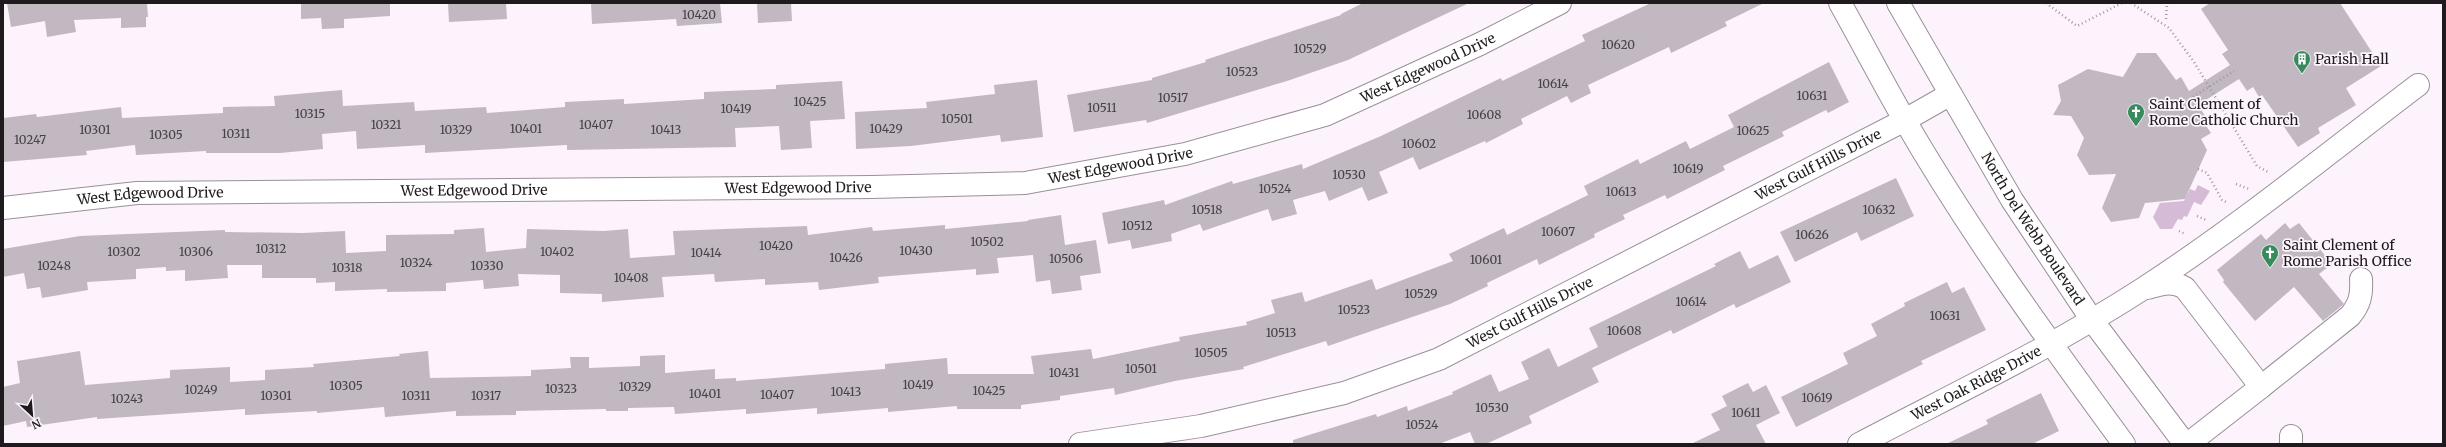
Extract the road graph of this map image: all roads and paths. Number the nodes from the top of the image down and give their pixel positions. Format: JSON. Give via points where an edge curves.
{"nodes":[{"id":1,"x":1560,"y":3,"type":"edge"},
{"id":2,"x":1840,"y":3,"type":"edge"},
{"id":3,"x":1898,"y":3,"type":"edge"},
{"id":4,"x":2046,"y":3,"type":"edge"},
{"id":5,"x":2122,"y":3,"type":"edge"},
{"id":6,"x":2131,"y":3,"type":"edge"},
{"id":7,"x":2167,"y":3,"type":"edge"},
{"id":8,"x":2166,"y":19,"type":"dead end"},
{"id":9,"x":2234,"y":71,"type":"dead end"},
{"id":10,"x":2418,"y":85,"type":"dead end"},
{"id":11,"x":2209,"y":87,"type":"junction"},
{"id":12,"x":1949,"y":94,"type":"junction"},
{"id":13,"x":2193,"y":97,"type":"dead end"},
{"id":14,"x":1905,"y":120,"type":"junction"},
{"id":15,"x":2198,"y":169,"type":"dead end"},
{"id":16,"x":2276,"y":175,"type":"dead end"},
{"id":17,"x":2222,"y":200,"type":"dead end"},
{"id":18,"x":3,"y":208,"type":"edge"},
{"id":19,"x":2360,"y":279,"type":"dead end"},
{"id":20,"x":2140,"y":290,"type":"junction"},
{"id":21,"x":2092,"y":320,"type":"junction"},
{"id":22,"x":2050,"y":343,"type":"junction"},
{"id":23,"x":2261,"y":387,"type":"junction"},
{"id":24,"x":1080,"y":444,"type":"edge"},
{"id":25,"x":1859,"y":444,"type":"edge"},
{"id":26,"x":2124,"y":444,"type":"edge"},
{"id":27,"x":2186,"y":444,"type":"edge"}],
"edges":[{"from":1,"to":18,"type":"street","name":"West Edgewood Drive","via":[[1480,44],[1325,115],[1185,154],[1025,182],[848,187],[136,193]]},
{"from":2,"to":14,"type":"street"},
{"from":3,"to":12,"type":"street","name":"North Del Webb Boulevard"},
{"from":4,"to":5,"type":"path","via":[[2077,26]]},
{"from":6,"to":11,"type":"path","via":[[2169,28]]},
{"from":7,"to":8,"type":"path"},
{"from":9,"to":11,"type":"path"},
{"from":10,"to":20,"type":"street","via":[[2205,246]]},
{"from":11,"to":13,"type":"path"},
{"from":11,"to":16,"type":"path","via":[[2257,166]]},
{"from":12,"to":14,"type":"street","name":"West Gulf Hills Drive"},
{"from":12,"to":21,"type":"street","name":"North Del Webb Boulevard","via":[[2012,200]]},
{"from":14,"to":22,"type":"street","via":[[1973,230]]},
{"from":14,"to":24,"type":"street","name":"West Gulf Hills Drive","via":[[1439,359],[1336,395],[1201,426]]},
{"from":15,"to":17,"type":"path","via":[[2207,173]]},
{"from":19,"to":23,"type":"street","via":[[2362,294],[2350,316]]},
{"from":20,"to":21,"type":"street","name":"West Oak Ridge Drive"},
{"from":20,"to":23,"type":"street","via":[[2166,283],[2177,283],[2185,288]]},
{"from":21,"to":22,"type":"street","name":"West Oak Ridge Drive"},
{"from":21,"to":27,"type":"street","name":"North Del Webb Boulevard"},
{"from":22,"to":25,"type":"street","name":"West Oak Ridge Drive"},
{"from":22,"to":26,"type":"street"},
{"from":23,"to":27,"type":"street"}]}
